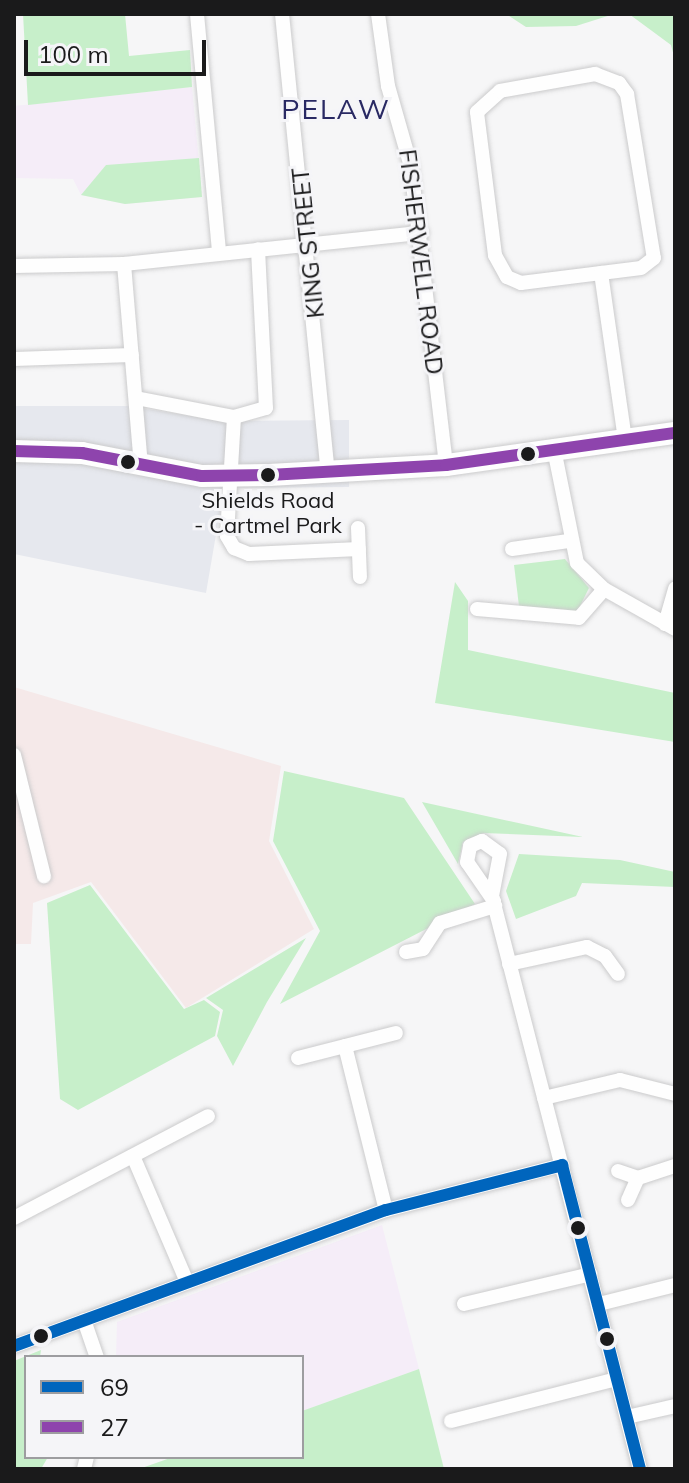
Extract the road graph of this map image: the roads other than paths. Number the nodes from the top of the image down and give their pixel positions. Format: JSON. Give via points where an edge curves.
{"nodes":[{"id":1,"x":197,"y":14,"type":"edge"},
{"id":2,"x":282,"y":14,"type":"edge"},
{"id":3,"x":378,"y":14,"type":"edge"},
{"id":4,"x":421,"y":233,"type":"junction"},
{"id":5,"x":310,"y":243,"type":"junction"},
{"id":6,"x":258,"y":249,"type":"junction"},
{"id":7,"x":219,"y":253,"type":"junction"},
{"id":8,"x":124,"y":264,"type":"junction"},
{"id":9,"x":14,"y":266,"type":"edge"},
{"id":10,"x":601,"y":273,"type":"junction"},
{"id":11,"x":132,"y":355,"type":"junction"},
{"id":12,"x":14,"y":359,"type":"edge"},
{"id":13,"x":136,"y":398,"type":"junction"},
{"id":14,"x":234,"y":417,"type":"junction"},
{"id":15,"x":675,"y":433,"type":"edge"},
{"id":16,"x":625,"y":439,"type":"junction"},
{"id":17,"x":554,"y":449,"type":"junction"},
{"id":18,"x":14,"y":451,"type":"edge"},
{"id":19,"x":446,"y":465,"type":"junction"},
{"id":20,"x":141,"y":466,"type":"junction"},
{"id":21,"x":328,"y":472,"type":"junction"},
{"id":22,"x":234,"y":476,"type":"junction"},
{"id":23,"x":358,"y":528,"type":"dead end"},
{"id":24,"x":568,"y":541,"type":"junction"},
{"id":25,"x":359,"y":549,"type":"junction"},
{"id":26,"x":512,"y":549,"type":"dead end"},
{"id":27,"x":360,"y":577,"type":"dead end"},
{"id":28,"x":675,"y":588,"type":"edge"},
{"id":29,"x":604,"y":589,"type":"junction"},
{"id":30,"x":477,"y":609,"type":"dead end"},
{"id":31,"x":670,"y":626,"type":"edge"},
{"id":32,"x":14,"y":755,"type":"edge"},
{"id":33,"x":44,"y":876,"type":"dead end"},
{"id":34,"x":406,"y":952,"type":"dead end"},
{"id":35,"x":509,"y":964,"type":"junction"},
{"id":36,"x":618,"y":974,"type":"dead end"},
{"id":37,"x":396,"y":1033,"type":"dead end"},
{"id":38,"x":345,"y":1046,"type":"junction"},
{"id":39,"x":298,"y":1058,"type":"dead end"},
{"id":40,"x":675,"y":1094,"type":"edge"},
{"id":41,"x":544,"y":1098,"type":"junction"},
{"id":42,"x":208,"y":1116,"type":"dead end"},
{"id":43,"x":133,"y":1156,"type":"junction"},
{"id":44,"x":562,"y":1165,"type":"junction"},
{"id":45,"x":675,"y":1166,"type":"edge"},
{"id":46,"x":618,"y":1171,"type":"dead end"},
{"id":47,"x":638,"y":1178,"type":"junction"},
{"id":48,"x":628,"y":1200,"type":"dead end"},
{"id":49,"x":386,"y":1210,"type":"junction"},
{"id":50,"x":14,"y":1218,"type":"edge"},
{"id":51,"x":591,"y":1274,"type":"junction"},
{"id":52,"x":187,"y":1282,"type":"junction"},
{"id":53,"x":675,"y":1285,"type":"edge"},
{"id":54,"x":464,"y":1304,"type":"dead end"},
{"id":55,"x":599,"y":1304,"type":"junction"},
{"id":56,"x":84,"y":1320,"type":"junction"},
{"id":57,"x":14,"y":1346,"type":"edge"},
{"id":58,"x":96,"y":1355,"type":"edge"},
{"id":59,"x":617,"y":1379,"type":"junction"},
{"id":60,"x":675,"y":1406,"type":"edge"},
{"id":61,"x":627,"y":1417,"type":"junction"},
{"id":62,"x":451,"y":1421,"type":"dead end"},
{"id":63,"x":640,"y":1469,"type":"edge"}],
"edges":[{"from":1,"to":7,"type":"street"},
{"from":2,"to":5,"type":"street","name":"KING STREET"},
{"from":3,"to":4,"type":"street","name":"FISHERWELL ROAD"},
{"from":4,"to":5,"type":"street"},
{"from":4,"to":19,"type":"street","name":"FISHERWELL ROAD"},
{"from":5,"to":6,"type":"street"},
{"from":5,"to":21,"type":"street","name":"KING STREET"},
{"from":6,"to":7,"type":"street"},
{"from":6,"to":14,"type":"street","via":[[270,403],[257,416]]},
{"from":7,"to":8,"type":"street"},
{"from":8,"to":9,"type":"street"},
{"from":8,"to":11,"type":"street"},
{"from":10,"to":10,"type":"street","via":[[521,283],[499,267],[474,121],[491,96],[595,74],[627,94],[654,258],[641,268]]},
{"from":10,"to":16,"type":"street"},
{"from":11,"to":12,"type":"street"},
{"from":11,"to":13,"type":"street"},
{"from":13,"to":14,"type":"street"},
{"from":13,"to":20,"type":"street"},
{"from":14,"to":22,"type":"street"},
{"from":15,"to":16,"type":"main road"},
{"from":16,"to":17,"type":"main road"},
{"from":17,"to":19,"type":"main road"},
{"from":17,"to":24,"type":"street"},
{"from":18,"to":20,"type":"main road"},
{"from":19,"to":21,"type":"main road"},
{"from":20,"to":22,"type":"main road"},
{"from":21,"to":22,"type":"main road"},
{"from":22,"to":25,"type":"street","via":[[227,536],[240,552]]},
{"from":23,"to":25,"type":"street"},
{"from":24,"to":26,"type":"street"},
{"from":24,"to":29,"type":"street","via":[[577,563]]},
{"from":25,"to":27,"type":"street"},
{"from":28,"to":31,"type":"street"},
{"from":29,"to":30,"type":"street","via":[[579,618]]},
{"from":29,"to":31,"type":"street"},
{"from":32,"to":33,"type":"street"},
{"from":34,"to":35,"type":"street","via":[[423,949],[440,923],[494,904]]},
{"from":35,"to":36,"type":"street","via":[[587,947],[605,956]]},
{"from":35,"to":41,"type":"street"},
{"from":37,"to":38,"type":"street"},
{"from":38,"to":39,"type":"street"},
{"from":38,"to":49,"type":"street"},
{"from":40,"to":41,"type":"street","via":[[620,1080]]},
{"from":41,"to":44,"type":"street"},
{"from":42,"to":43,"type":"street"},
{"from":43,"to":50,"type":"street"},
{"from":43,"to":52,"type":"street"},
{"from":44,"to":49,"type":"street"},
{"from":44,"to":51,"type":"street"},
{"from":45,"to":47,"type":"street"},
{"from":46,"to":47,"type":"street"},
{"from":47,"to":48,"type":"street"},
{"from":49,"to":52,"type":"street"},
{"from":51,"to":54,"type":"street"},
{"from":51,"to":55,"type":"street"},
{"from":52,"to":56,"type":"street"},
{"from":53,"to":55,"type":"street"},
{"from":55,"to":59,"type":"street"},
{"from":56,"to":57,"type":"street"},
{"from":56,"to":58,"type":"street"},
{"from":59,"to":61,"type":"street"},
{"from":59,"to":62,"type":"street"},
{"from":60,"to":61,"type":"street"},
{"from":61,"to":63,"type":"street"}]}
